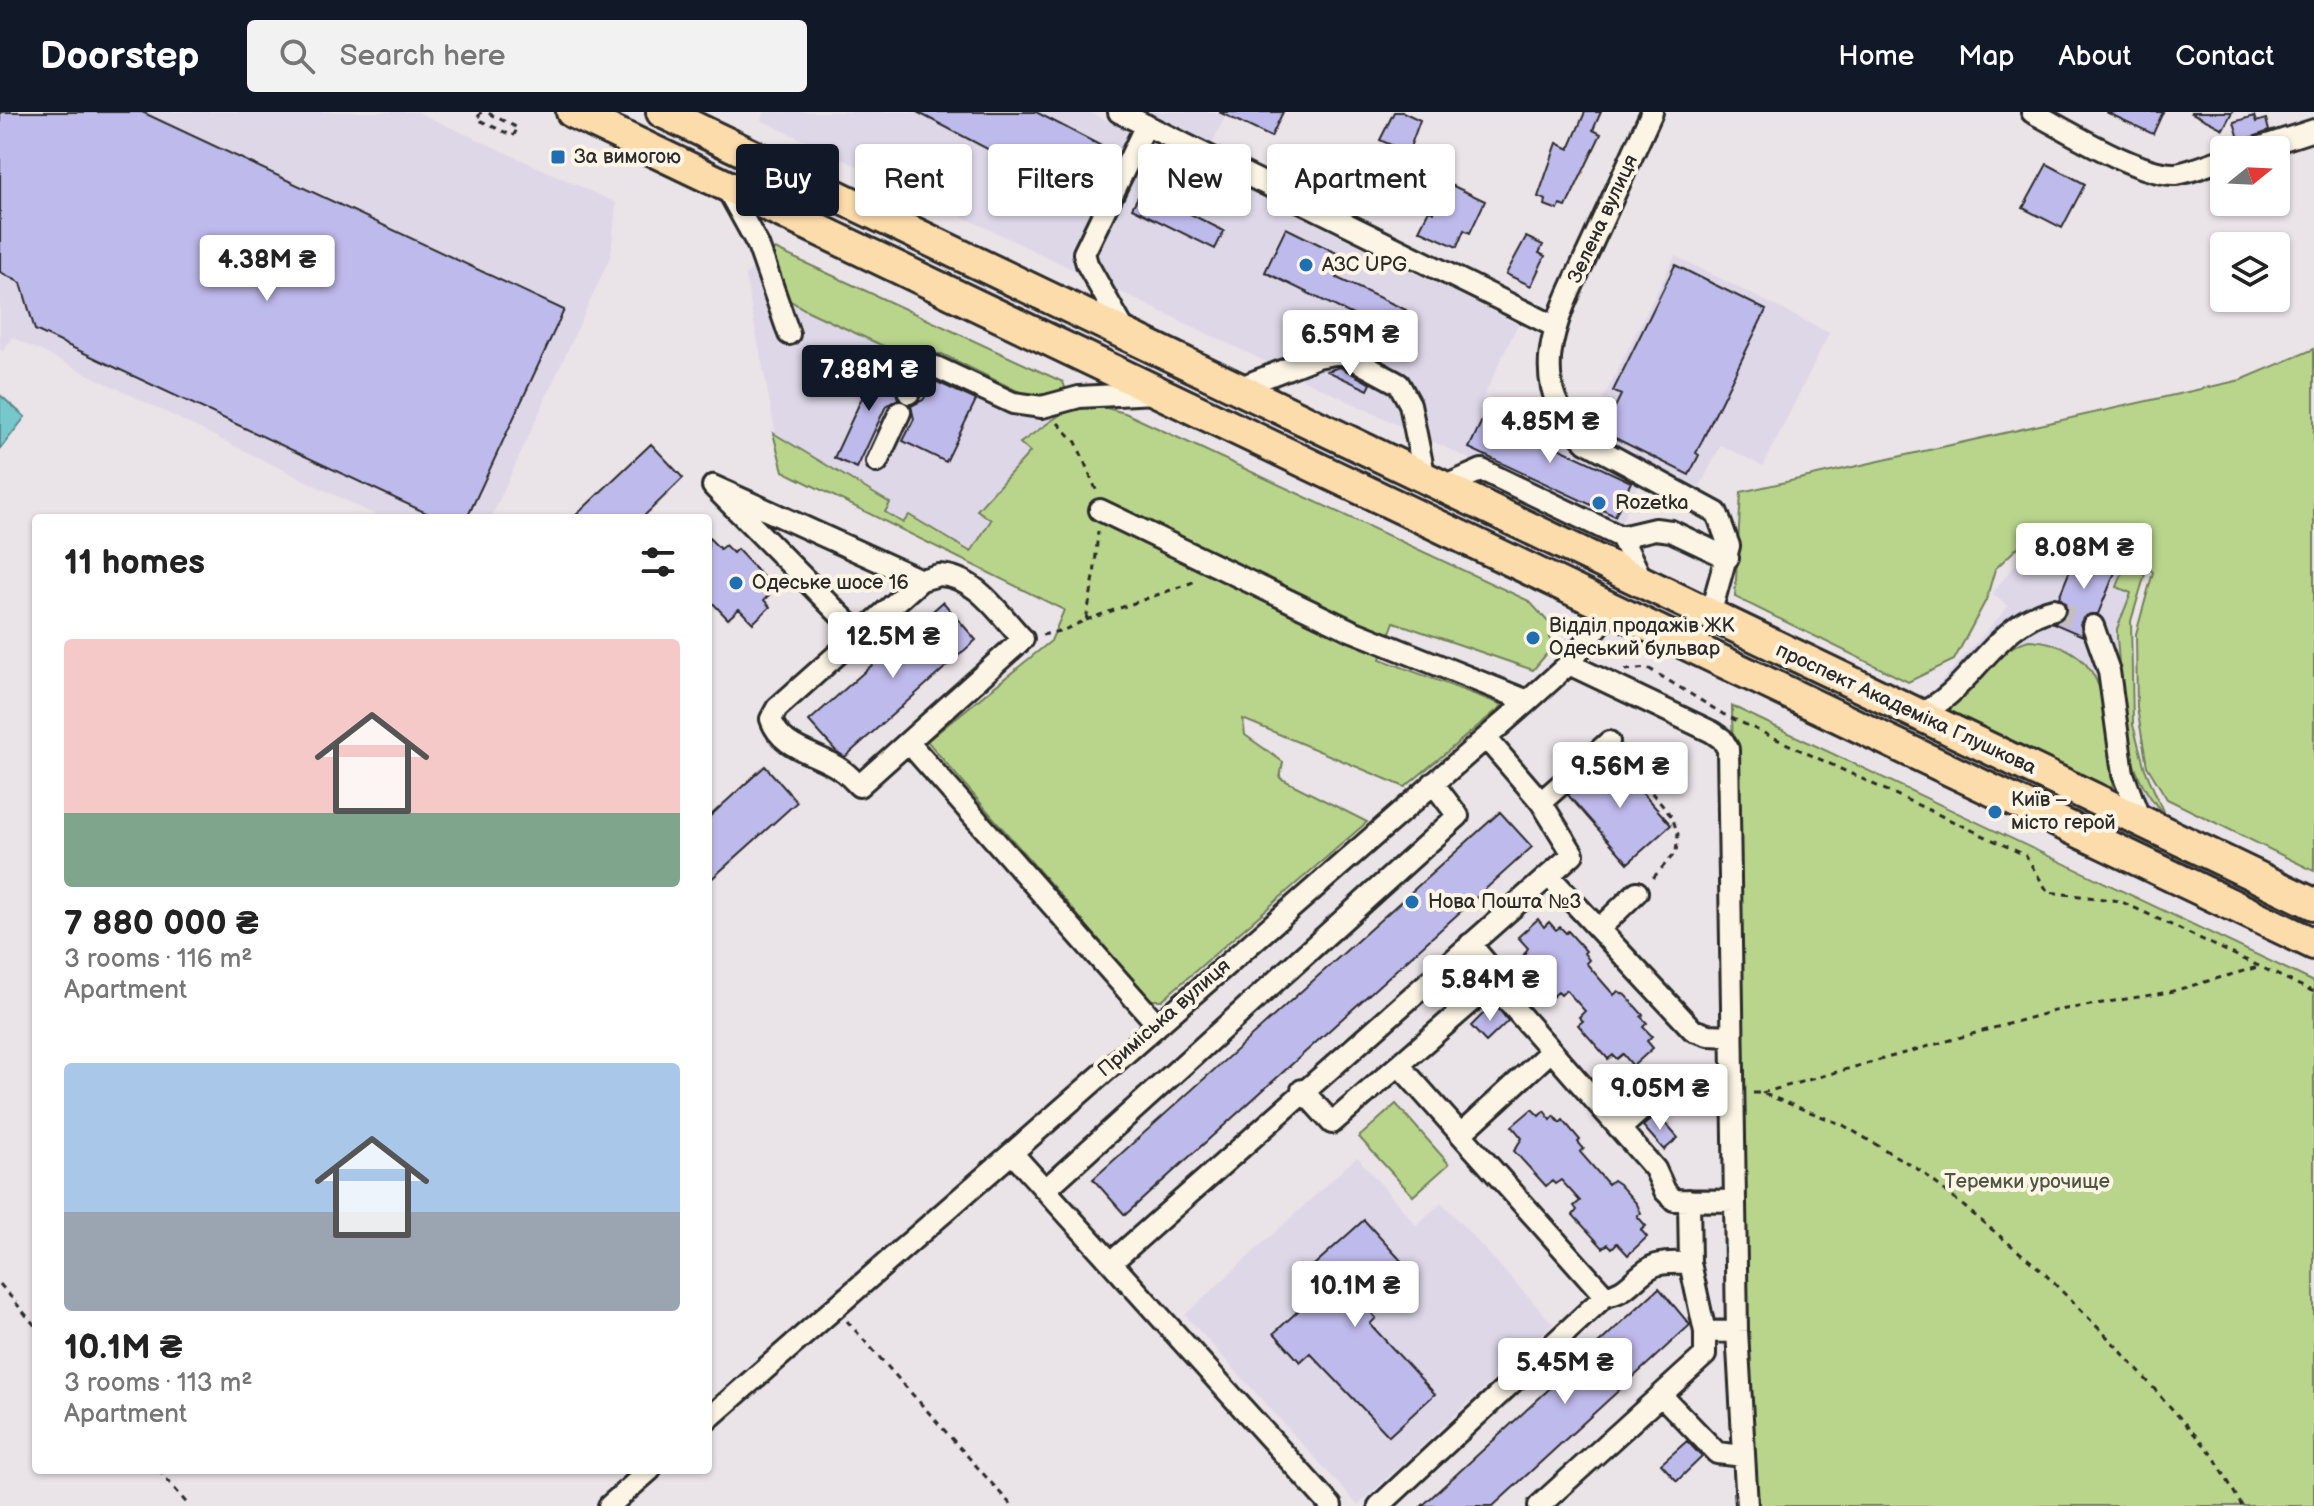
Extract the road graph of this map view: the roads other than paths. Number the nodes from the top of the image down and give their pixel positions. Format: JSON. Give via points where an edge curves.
{"nodes":[{"id":1,"x":572,"y":112,"type":"edge"},
{"id":2,"x":662,"y":112,"type":"edge"},
{"id":3,"x":1119,"y":112,"type":"edge"},
{"id":4,"x":1652,"y":112,"type":"edge"},
{"id":5,"x":2032,"y":112,"type":"edge"},
{"id":6,"x":1146,"y":125,"type":"junction"},
{"id":7,"x":2314,"y":130,"type":"edge"},
{"id":8,"x":2290,"y":138,"type":"edge"},
{"id":9,"x":2210,"y":163,"type":"edge"},
{"id":10,"x":725,"y":185,"type":"junction"},
{"id":11,"x":1554,"y":326,"type":"junction"},
{"id":12,"x":789,"y":334,"type":"dead end"},
{"id":13,"x":1127,"y":335,"type":"junction"},
{"id":14,"x":1238,"y":388,"type":"junction"},
{"id":15,"x":1159,"y":393,"type":"junction"},
{"id":16,"x":877,"y":462,"type":"dead end"},
{"id":17,"x":1434,"y":483,"type":"junction"},
{"id":18,"x":1100,"y":510,"type":"road end"},
{"id":19,"x":1621,"y":537,"type":"junction"},
{"id":20,"x":1728,"y":558,"type":"junction"},
{"id":21,"x":921,"y":580,"type":"junction"},
{"id":22,"x":1644,"y":584,"type":"junction"},
{"id":23,"x":2054,"y":609,"type":"dead end"},
{"id":24,"x":1611,"y":610,"type":"junction"},
{"id":25,"x":1710,"y":615,"type":"junction"},
{"id":26,"x":2093,"y":626,"type":"dead end"},
{"id":27,"x":859,"y":634,"type":"junction"},
{"id":28,"x":1569,"y":664,"type":"junction"},
{"id":29,"x":1528,"y":701,"type":"junction"},
{"id":30,"x":1917,"y":715,"type":"junction"},
{"id":31,"x":1486,"y":738,"type":"junction"},
{"id":32,"x":908,"y":742,"type":"junction"},
{"id":33,"x":1609,"y":742,"type":"road end"},
{"id":34,"x":1433,"y":783,"type":"junction"},
{"id":35,"x":1541,"y":802,"type":"junction"},
{"id":36,"x":2140,"y":820,"type":"junction"},
{"id":37,"x":1549,"y":876,"type":"junction"},
{"id":38,"x":1637,"y":892,"type":"road end"},
{"id":39,"x":2314,"y":904,"type":"edge"},
{"id":40,"x":1599,"y":929,"type":"junction"},
{"id":41,"x":1470,"y":944,"type":"junction"},
{"id":42,"x":2314,"y":944,"type":"edge"},
{"id":43,"x":1499,"y":978,"type":"junction"},
{"id":44,"x":1157,"y":1024,"type":"junction"},
{"id":45,"x":1732,"y":1036,"type":"junction"},
{"id":46,"x":1551,"y":1051,"type":"junction"},
{"id":47,"x":1399,"y":1065,"type":"junction"},
{"id":48,"x":1302,"y":1090,"type":"junction"},
{"id":49,"x":1661,"y":1092,"type":"dead end"},
{"id":50,"x":1621,"y":1128,"type":"junction"},
{"id":51,"x":1461,"y":1134,"type":"junction"},
{"id":52,"x":1012,"y":1153,"type":"junction"},
{"id":53,"x":1046,"y":1189,"type":"junction"},
{"id":54,"x":1689,"y":1200,"type":"junction"},
{"id":55,"x":1735,"y":1201,"type":"junction"},
{"id":56,"x":1113,"y":1261,"type":"junction"},
{"id":57,"x":1690,"y":1263,"type":"junction"},
{"id":58,"x":1605,"y":1296,"type":"junction"},
{"id":59,"x":1737,"y":1331,"type":"junction"},
{"id":60,"x":1705,"y":1332,"type":"junction"},
{"id":61,"x":1661,"y":1395,"type":"junction"},
{"id":62,"x":712,"y":1415,"type":"edge"},
{"id":63,"x":1744,"y":1456,"type":"junction"},
{"id":64,"x":645,"y":1474,"type":"edge"},
{"id":65,"x":609,"y":1506,"type":"edge"},
{"id":66,"x":1331,"y":1506,"type":"edge"},
{"id":67,"x":1379,"y":1506,"type":"edge"},
{"id":68,"x":1539,"y":1506,"type":"edge"},
{"id":69,"x":1747,"y":1506,"type":"edge"}],
"edges":[{"from":1,"to":10,"type":"highway","name":"проспект Академіка Глушкова"},
{"from":2,"to":13,"type":"highway","name":"проспект Академіка Глушкова"},
{"from":3,"to":6,"type":"street"},
{"from":4,"to":11,"type":"street","name":"Зелена вулиця"},
{"from":5,"to":9,"type":"street","via":[[2156,172],[2177,174]]},
{"from":6,"to":11,"type":"street"},
{"from":6,"to":13,"type":"street","via":[[1084,253]]},
{"from":7,"to":8,"type":"street"},
{"from":10,"to":12,"type":"street","via":[[758,245]]},
{"from":10,"to":15,"type":"highway","name":"проспект Академіка Глушкова"},
{"from":11,"to":20,"type":"street","via":[[1550,383],[1571,428],[1586,442],[1717,513]]},
{"from":13,"to":14,"type":"highway","name":"проспект Академіка Глушкова"},
{"from":14,"to":17,"type":"highway","name":"проспект Академіка Глушкова"},
{"from":14,"to":17,"type":"street","via":[[1317,357],[1342,353],[1399,384]]},
{"from":15,"to":16,"type":"street","via":[[1079,397],[1042,407],[1013,403],[936,367],[918,373]]},
{"from":15,"to":24,"type":"highway","name":"проспект Академіка Глушкова"},
{"from":17,"to":19,"type":"street","via":[[1482,470]]},
{"from":17,"to":22,"type":"highway","name":"проспект Академіка Глушкова"},
{"from":18,"to":29,"type":"street","via":[[1350,630]]},
{"from":19,"to":20,"type":"street","via":[[1671,531]]},
{"from":19,"to":22,"type":"street"},
{"from":20,"to":25,"type":"street"},
{"from":21,"to":27,"type":"street"},
{"from":21,"to":27,"type":"street","via":[[713,486]]},
{"from":21,"to":32,"type":"street","via":[[954,575],[969,583],[1023,639]]},
{"from":22,"to":25,"type":"highway","name":"проспект Академіка Глушкова"},
{"from":23,"to":30,"type":"street","via":[[2035,613],[2006,635],[1938,707]]},
{"from":24,"to":28,"type":"street","name":"Приміська вулиця"},
{"from":24,"to":42,"type":"highway","name":"проспект Академіка Глушкова"},
{"from":25,"to":30,"type":"highway","name":"проспект Академіка Глушкова"},
{"from":26,"to":36,"type":"street","via":[[2109,671],[2123,774]]},
{"from":27,"to":32,"type":"street","via":[[777,708],[771,719],[775,731],[784,741],[841,769],[859,786]]},
{"from":28,"to":29,"type":"street","name":"Приміська вулиця"},
{"from":28,"to":45,"type":"street","via":[[1712,732],[1728,749]]},
{"from":29,"to":31,"type":"street","name":"Приміська вулиця"},
{"from":30,"to":36,"type":"highway","name":"проспект Академіка Глушкова"},
{"from":31,"to":34,"type":"street","name":"Приміська вулиця"},
{"from":31,"to":35,"type":"street"},
{"from":32,"to":44,"type":"street"},
{"from":33,"to":35,"type":"street"},
{"from":34,"to":44,"type":"street","name":"Приміська вулиця"},
{"from":34,"to":53,"type":"street","via":[[1458,816]]},
{"from":35,"to":37,"type":"street","via":[[1573,854]]},
{"from":36,"to":39,"type":"highway","name":"проспект Академіка Глушкова"},
{"from":37,"to":40,"type":"street"},
{"from":37,"to":41,"type":"street"},
{"from":38,"to":40,"type":"street"},
{"from":40,"to":45,"type":"street","via":[[1693,1030]]},
{"from":41,"to":43,"type":"street"},
{"from":41,"to":48,"type":"street"},
{"from":43,"to":46,"type":"street","via":[[1507,1000]]},
{"from":43,"to":47,"type":"street"},
{"from":44,"to":52,"type":"street","name":"Приміська вулиця"},
{"from":45,"to":55,"type":"street"},
{"from":46,"to":50,"type":"street"},
{"from":46,"to":51,"type":"street"},
{"from":47,"to":48,"type":"street","via":[[1332,1123]]},
{"from":47,"to":51,"type":"street"},
{"from":48,"to":56,"type":"street"},
{"from":49,"to":50,"type":"street"},
{"from":50,"to":54,"type":"street","via":[[1655,1169],[1665,1191],[1674,1200]]},
{"from":51,"to":58,"type":"street"},
{"from":52,"to":53,"type":"street"},
{"from":52,"to":62,"type":"street","name":"Приміська вулиця"},
{"from":53,"to":56,"type":"street"},
{"from":54,"to":55,"type":"street"},
{"from":54,"to":57,"type":"street"},
{"from":55,"to":59,"type":"street"},
{"from":56,"to":66,"type":"street"},
{"from":57,"to":58,"type":"street","via":[[1650,1267],[1627,1288]]},
{"from":57,"to":60,"type":"street"},
{"from":58,"to":67,"type":"street"},
{"from":59,"to":60,"type":"street"},
{"from":59,"to":63,"type":"street"},
{"from":60,"to":61,"type":"street","via":[[1705,1355]]},
{"from":61,"to":63,"type":"street","via":[[1717,1453]]},
{"from":61,"to":68,"type":"street"},
{"from":63,"to":69,"type":"street"},
{"from":64,"to":65,"type":"street"}]}
